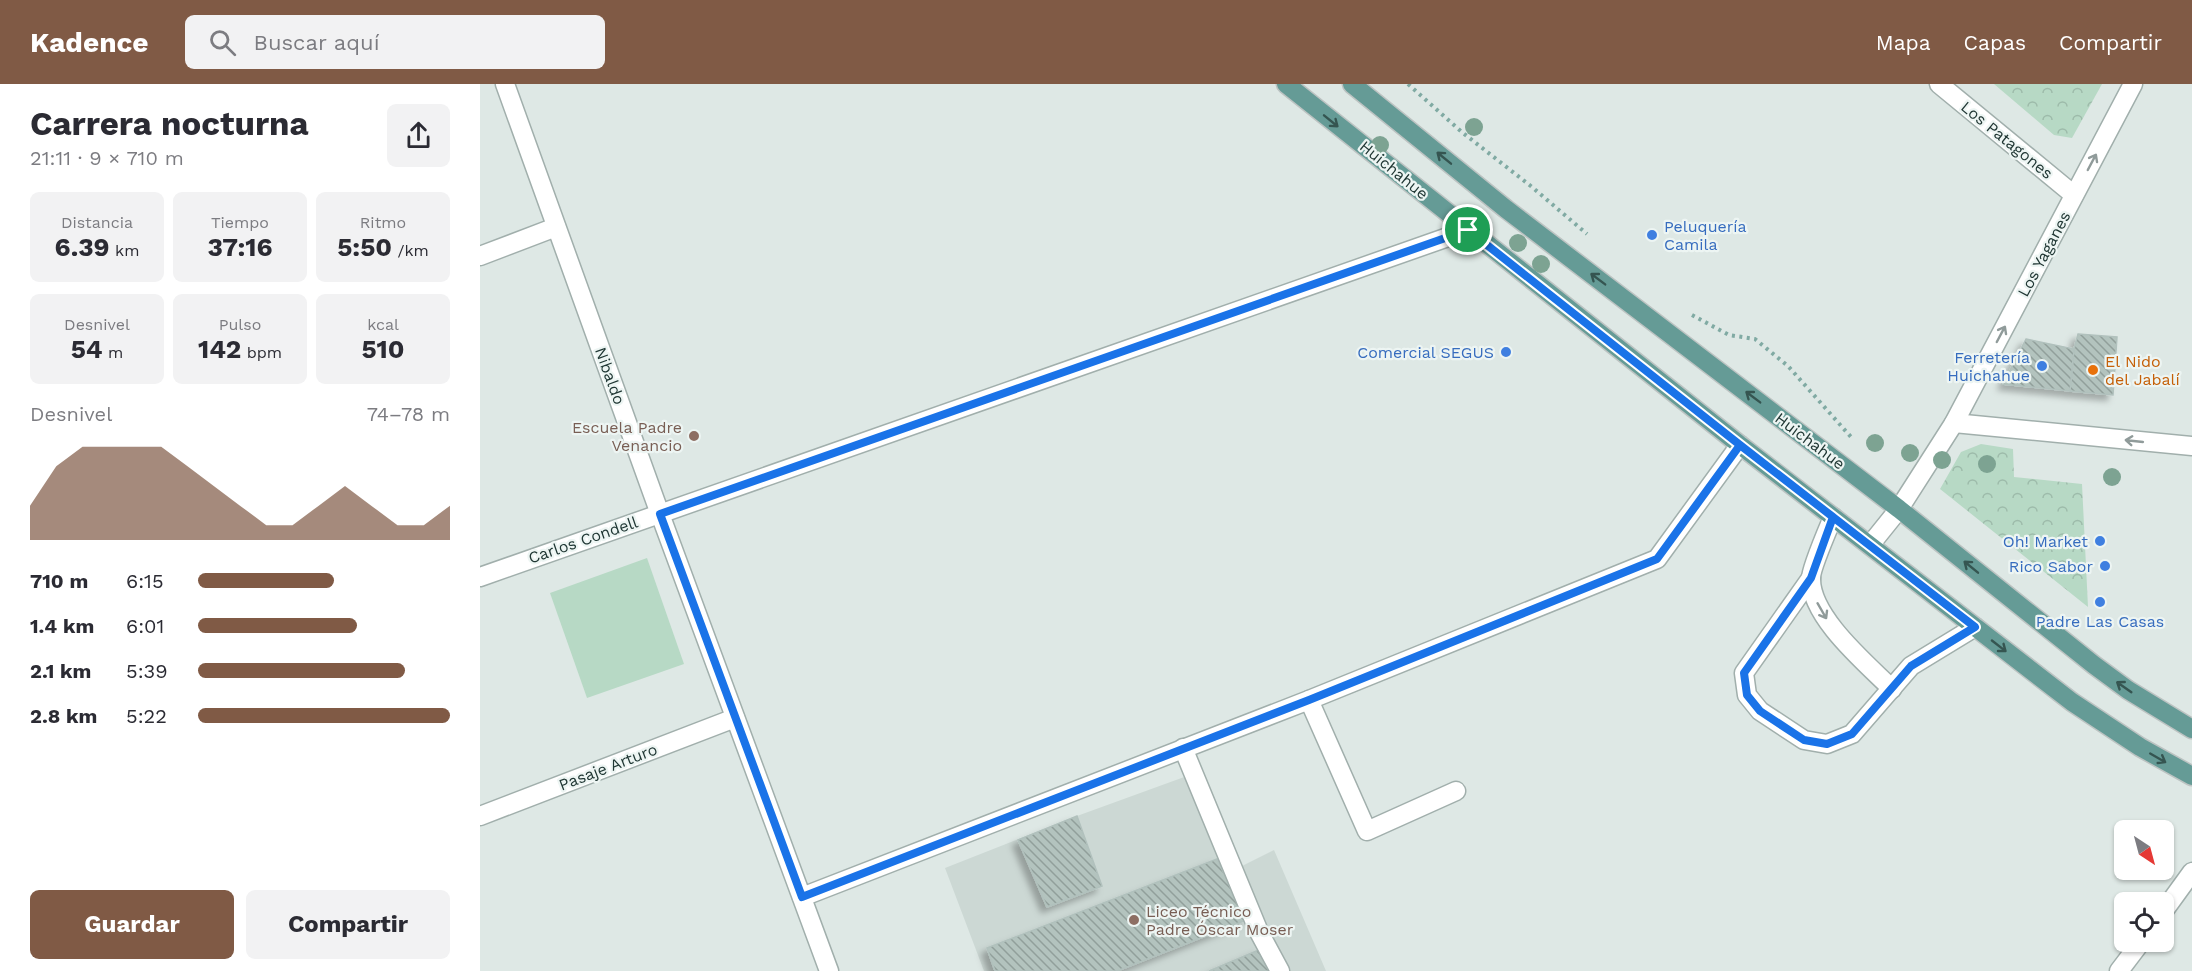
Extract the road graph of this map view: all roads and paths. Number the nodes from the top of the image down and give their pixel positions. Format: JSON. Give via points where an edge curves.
{"nodes":[{"id":1,"x":505,"y":84,"type":"edge"},
{"id":2,"x":1286,"y":84,"type":"edge"},
{"id":3,"x":1352,"y":84,"type":"edge"},
{"id":4,"x":1408,"y":84,"type":"edge"},
{"id":5,"x":1939,"y":84,"type":"edge"},
{"id":6,"x":2133,"y":84,"type":"edge"},
{"id":7,"x":2074,"y":195,"type":"junction"},
{"id":8,"x":556,"y":227,"type":"junction"},
{"id":9,"x":1468,"y":230,"type":"junction"},
{"id":10,"x":1593,"y":239,"type":"dead end"},
{"id":11,"x":480,"y":256,"type":"edge"},
{"id":12,"x":1690,"y":314,"type":"dead end"},
{"id":13,"x":1954,"y":423,"type":"junction"},
{"id":14,"x":1854,"y":440,"type":"dead end"},
{"id":15,"x":1740,"y":445,"type":"junction"},
{"id":16,"x":2192,"y":447,"type":"edge"},
{"id":17,"x":1899,"y":509,"type":"junction"},
{"id":18,"x":660,"y":514,"type":"junction"},
{"id":19,"x":1833,"y":517,"type":"junction"},
{"id":20,"x":1870,"y":545,"type":"junction"},
{"id":21,"x":480,"y":576,"type":"edge"},
{"id":22,"x":1811,"y":578,"type":"junction"},
{"id":23,"x":1975,"y":627,"type":"junction"},
{"id":24,"x":1892,"y":689,"type":"junction"},
{"id":25,"x":1309,"y":700,"type":"junction"},
{"id":26,"x":735,"y":718,"type":"junction"},
{"id":27,"x":2192,"y":729,"type":"edge"},
{"id":28,"x":1183,"y":748,"type":"junction"},
{"id":29,"x":2192,"y":776,"type":"edge"},
{"id":30,"x":1456,"y":791,"type":"dead end"},
{"id":31,"x":480,"y":816,"type":"edge"},
{"id":32,"x":2192,"y":872,"type":"edge"},
{"id":33,"x":802,"y":897,"type":"junction"},
{"id":34,"x":2174,"y":897,"type":"edge"},
{"id":35,"x":2133,"y":952,"type":"edge"},
{"id":36,"x":829,"y":971,"type":"edge"},
{"id":37,"x":1280,"y":971,"type":"edge"},
{"id":38,"x":2119,"y":971,"type":"edge"}],
"edges":[{"from":1,"to":8,"type":"street","name":"Nibaldo"},
{"from":2,"to":9,"type":"main road","name":"Huichahue","one_way":true},
{"from":17,"to":3,"type":"main road","name":"Huichahue","one_way":true,"via":[[1506,209]]},
{"from":4,"to":10,"type":"path"},
{"from":5,"to":7,"type":"street","name":"Los Patagones"},
{"from":7,"to":6,"type":"street","name":"Los Yaganes","one_way":true},
{"from":13,"to":7,"type":"street","name":"Los Yaganes","one_way":true},
{"from":8,"to":11,"type":"street"},
{"from":8,"to":18,"type":"street","name":"Nibaldo"},
{"from":9,"to":15,"type":"main road","name":"Huichahue"},
{"from":9,"to":18,"type":"street","name":"Carlos Condell"},
{"from":12,"to":14,"type":"path","via":[[1729,335],[1755,339],[1788,366]]},
{"from":16,"to":13,"type":"street","one_way":true},
{"from":13,"to":17,"type":"street"},
{"from":15,"to":19,"type":"main road","name":"Huichahue"},
{"from":15,"to":25,"type":"street","via":[[1657,559]]},
{"from":17,"to":20,"type":"street"},
{"from":27,"to":17,"type":"main road","name":"Huichahue","one_way":true,"via":[[2094,665]]},
{"from":18,"to":21,"type":"street","name":"Carlos Condell"},
{"from":18,"to":26,"type":"street","name":"Nibaldo"},
{"from":19,"to":20,"type":"main road","name":"Huichahue"},
{"from":19,"to":22,"type":"street"},
{"from":20,"to":23,"type":"main road","name":"Huichahue"},
{"from":22,"to":24,"type":"street","one_way":true,"via":[[1816,599],[1835,633]]},
{"from":22,"to":24,"type":"street","via":[[1744,673],[1747,695],[1760,711],[1804,740],[1827,744],[1852,734]]},
{"from":23,"to":24,"type":"street","via":[[1911,666]]},
{"from":23,"to":29,"type":"main road","name":"Huichahue","one_way":true,"via":[[2072,702]]},
{"from":25,"to":28,"type":"street"},
{"from":25,"to":30,"type":"street","via":[[1367,831]]},
{"from":26,"to":31,"type":"street","name":"Pasaje Arturo"},
{"from":26,"to":33,"type":"street","name":"Nibaldo"},
{"from":28,"to":33,"type":"street"},
{"from":28,"to":37,"type":"street","via":[[1259,932]]},
{"from":32,"to":34,"type":"street"},
{"from":33,"to":36,"type":"street","name":"Nibaldo"},
{"from":35,"to":38,"type":"street"}]}
